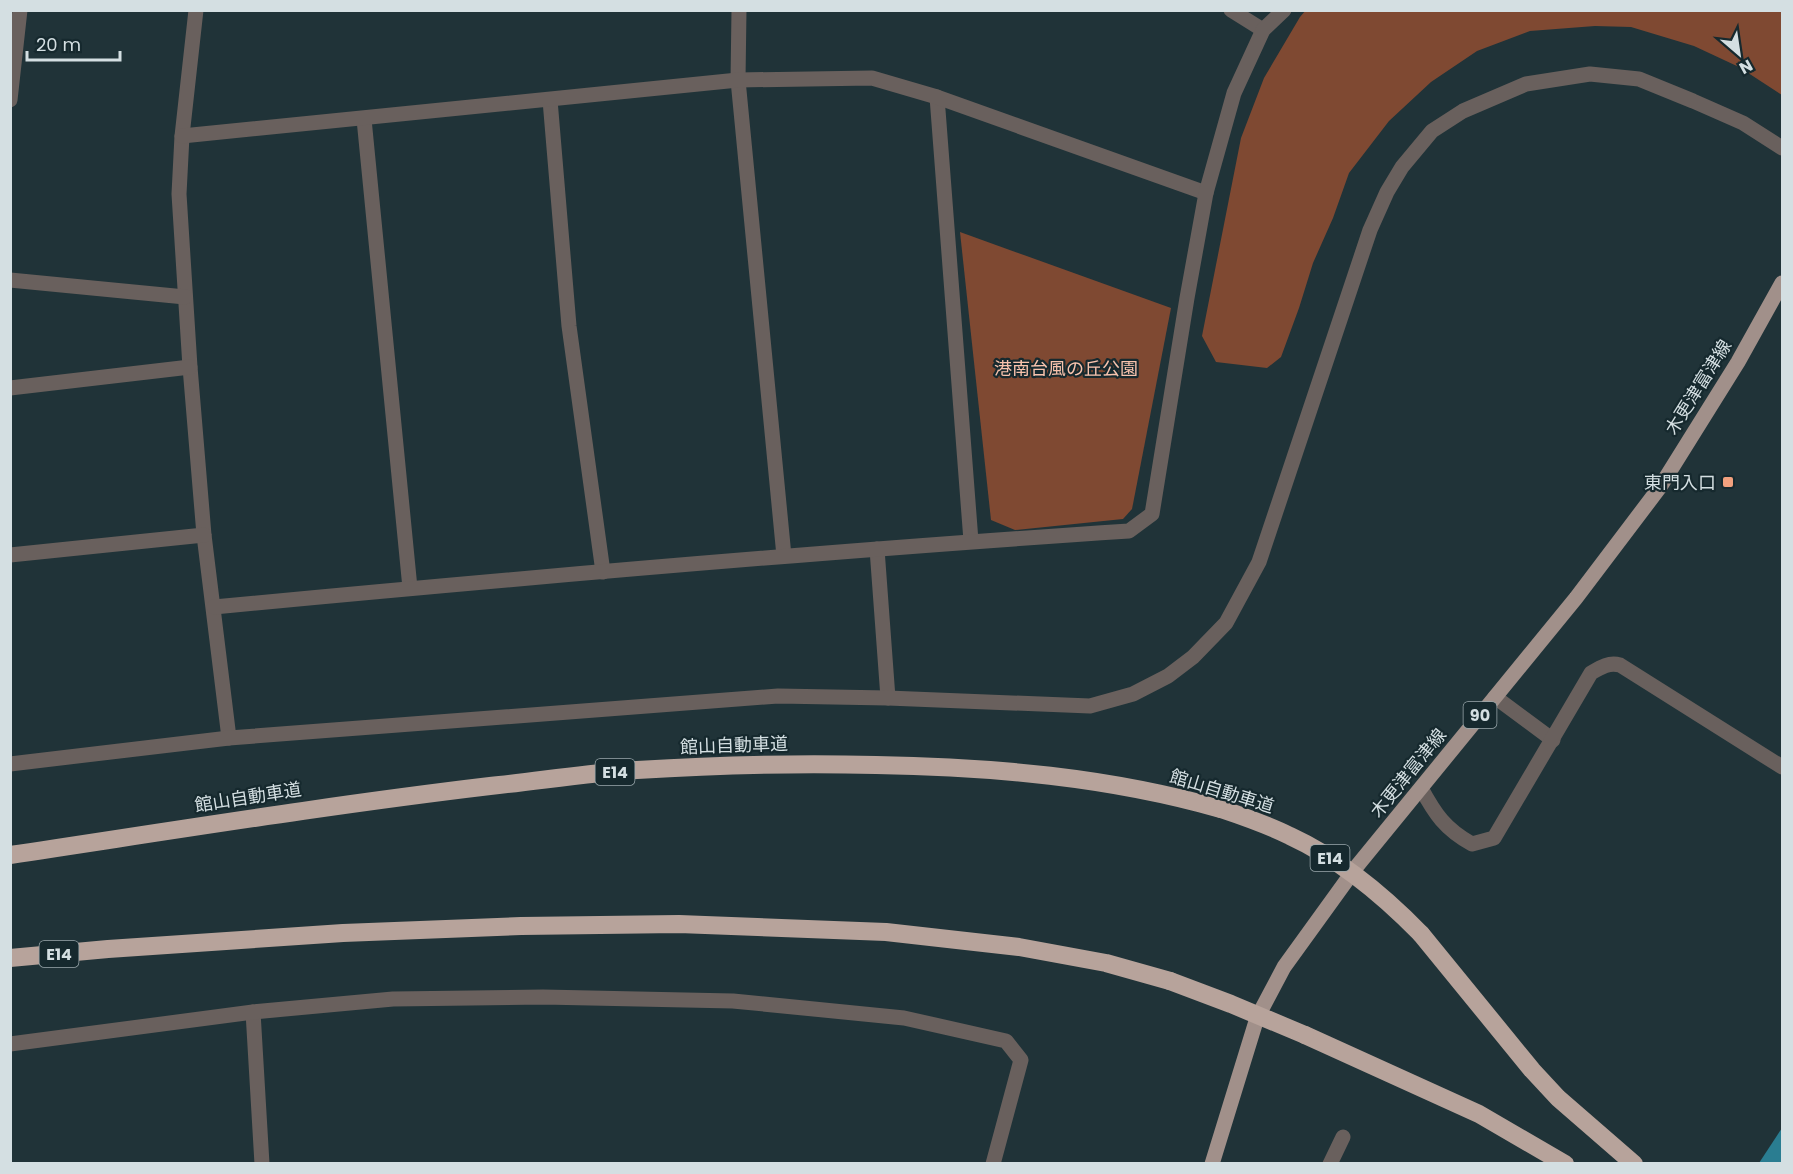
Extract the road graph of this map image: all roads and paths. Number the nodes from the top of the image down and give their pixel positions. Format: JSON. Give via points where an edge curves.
{"nodes":[{"id":1,"x":20,"y":10,"type":"edge"},
{"id":2,"x":196,"y":10,"type":"edge"},
{"id":3,"x":739,"y":10,"type":"edge"},
{"id":4,"x":1231,"y":10,"type":"edge"},
{"id":5,"x":1284,"y":10,"type":"edge"},
{"id":6,"x":1263,"y":30,"type":"junction"},
{"id":7,"x":738,"y":80,"type":"junction"},
{"id":8,"x":937,"y":97,"type":"junction"},
{"id":9,"x":10,"y":100,"type":"edge"},
{"id":10,"x":550,"y":100,"type":"junction"},
{"id":11,"x":364,"y":119,"type":"junction"},
{"id":12,"x":182,"y":136,"type":"junction"},
{"id":13,"x":1782,"y":148,"type":"edge"},
{"id":14,"x":1206,"y":193,"type":"junction"},
{"id":15,"x":10,"y":280,"type":"edge"},
{"id":16,"x":1782,"y":283,"type":"edge"},
{"id":17,"x":185,"y":297,"type":"junction"},
{"id":18,"x":190,"y":367,"type":"junction"},
{"id":19,"x":10,"y":388,"type":"edge"},
{"id":20,"x":204,"y":535,"type":"junction"},
{"id":21,"x":972,"y":542,"type":"junction"},
{"id":22,"x":878,"y":549,"type":"junction"},
{"id":23,"x":10,"y":555,"type":"edge"},
{"id":24,"x":784,"y":556,"type":"junction"},
{"id":25,"x":603,"y":572,"type":"junction"},
{"id":26,"x":410,"y":588,"type":"junction"},
{"id":27,"x":214,"y":607,"type":"junction"},
{"id":28,"x":1495,"y":697,"type":"junction"},
{"id":29,"x":888,"y":698,"type":"junction"},
{"id":30,"x":229,"y":738,"type":"junction"},
{"id":31,"x":1553,"y":740,"type":"junction"},
{"id":32,"x":10,"y":764,"type":"edge"},
{"id":33,"x":1782,"y":767,"type":"edge"},
{"id":34,"x":1421,"y":788,"type":"junction"},
{"id":35,"x":10,"y":855,"type":"edge"},
{"id":36,"x":10,"y":958,"type":"edge"},
{"id":37,"x":253,"y":1012,"type":"junction"},
{"id":38,"x":10,"y":1044,"type":"edge"},
{"id":39,"x":1343,"y":1137,"type":"dead end"},
{"id":40,"x":262,"y":1164,"type":"edge"},
{"id":41,"x":993,"y":1164,"type":"edge"},
{"id":42,"x":1212,"y":1164,"type":"edge"},
{"id":43,"x":1330,"y":1164,"type":"edge"},
{"id":44,"x":1565,"y":1164,"type":"edge"},
{"id":45,"x":1634,"y":1164,"type":"edge"}],
"edges":[{"from":1,"to":9,"type":"street"},
{"from":2,"to":12,"type":"street"},
{"from":3,"to":7,"type":"street"},
{"from":4,"to":6,"type":"street"},
{"from":5,"to":6,"type":"street"},
{"from":6,"to":14,"type":"street","via":[[1234,93]]},
{"from":7,"to":8,"type":"street","via":[[872,78]]},
{"from":7,"to":10,"type":"street"},
{"from":7,"to":24,"type":"street"},
{"from":8,"to":14,"type":"street"},
{"from":8,"to":21,"type":"street"},
{"from":10,"to":11,"type":"street"},
{"from":10,"to":25,"type":"street","via":[[569,326]]},
{"from":11,"to":12,"type":"street"},
{"from":11,"to":26,"type":"street"},
{"from":12,"to":17,"type":"street","via":[[179,194]]},
{"from":13,"to":29,"type":"street","via":[[1743,123],[1639,79],[1590,74],[1526,84],[1463,111],[1432,131],[1387,192],[1370,230],[1259,562],[1226,622],[1210,640],[1168,676],[1132,694],[1090,706]]},
{"from":14,"to":21,"type":"street","via":[[1152,514],[1129,531]]},
{"from":15,"to":17,"type":"street"},
{"from":16,"to":28,"type":"main road","name":"木更津富津線","number":"90","via":[[1660,487]]},
{"from":17,"to":18,"type":"street"},
{"from":18,"to":19,"type":"street"},
{"from":18,"to":20,"type":"street"},
{"from":20,"to":23,"type":"street"},
{"from":20,"to":27,"type":"street"},
{"from":21,"to":22,"type":"street"},
{"from":22,"to":24,"type":"street"},
{"from":22,"to":29,"type":"street"},
{"from":24,"to":25,"type":"street"},
{"from":25,"to":26,"type":"street"},
{"from":26,"to":27,"type":"street"},
{"from":27,"to":30,"type":"street"},
{"from":28,"to":31,"type":"street"},
{"from":28,"to":34,"type":"main road","name":"木更津富津線","number":"90"},
{"from":29,"to":30,"type":"street","via":[[778,696]]},
{"from":30,"to":32,"type":"street"},
{"from":31,"to":33,"type":"street","via":[[1591,673],[1613,664]]},
{"from":31,"to":34,"type":"street","via":[[1494,838],[1472,844],[1456,835],[1436,816]]},
{"from":34,"to":42,"type":"main road","name":"木更津富津線","number":"90","via":[[1357,866],[1284,967],[1257,1018]]},
{"from":35,"to":45,"type":"highway","name":"館山自動車道","number":"E14","bridge":true,"via":[[400,797],[634,770],[801,763],[924,766],[1041,774],[1128,787],[1183,798],[1259,822],[1342,866],[1421,934],[1532,1071]]},
{"from":36,"to":44,"type":"highway","number":"E14","bridge":true,"via":[[343,933],[679,924],[886,932],[1019,947],[1106,963],[1231,1004],[1479,1114]]},
{"from":37,"to":38,"type":"street"},
{"from":37,"to":40,"type":"street"},
{"from":37,"to":41,"type":"street","via":[[393,999],[543,997],[733,1001],[904,1018],[1006,1041],[1021,1060]]},
{"from":39,"to":43,"type":"street"}]}
